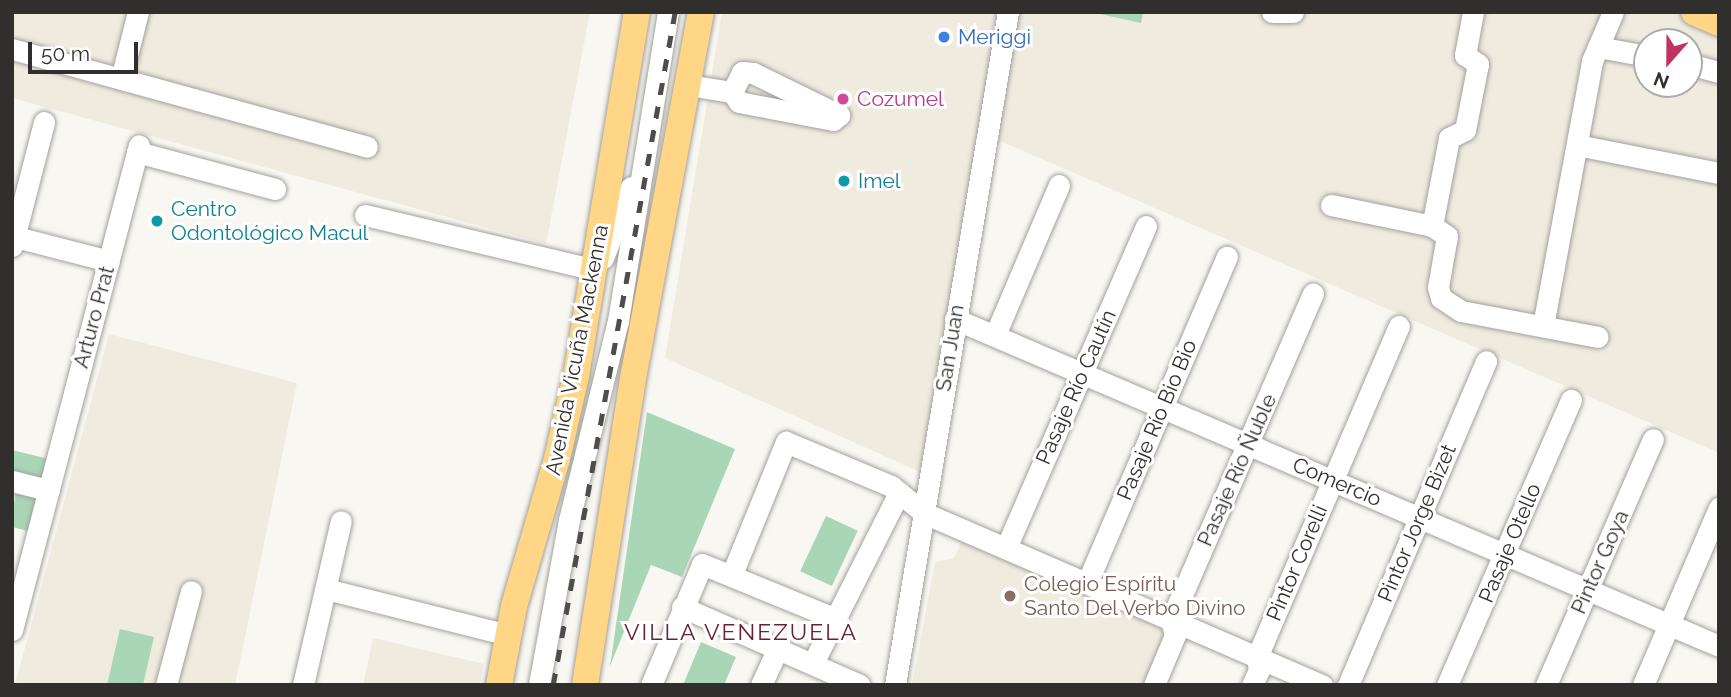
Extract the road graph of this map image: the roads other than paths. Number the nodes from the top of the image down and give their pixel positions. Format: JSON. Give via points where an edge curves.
{"nodes":[{"id":1,"x":138,"y":12,"type":"edge"},
{"id":2,"x":637,"y":12,"type":"edge"},
{"id":3,"x":656,"y":12,"type":"edge"},
{"id":4,"x":668,"y":12,"type":"edge"},
{"id":5,"x":701,"y":12,"type":"edge"},
{"id":6,"x":1008,"y":12,"type":"edge"},
{"id":7,"x":1272,"y":12,"type":"edge"},
{"id":8,"x":1293,"y":12,"type":"edge"},
{"id":9,"x":1473,"y":12,"type":"edge"},
{"id":10,"x":1613,"y":12,"type":"edge"},
{"id":11,"x":1694,"y":12,"type":"edge"},
{"id":12,"x":1719,"y":23,"type":"edge"},
{"id":13,"x":1598,"y":47,"type":"junction"},
{"id":14,"x":12,"y":49,"type":"edge"},
{"id":15,"x":1633,"y":53,"type":"edge"},
{"id":16,"x":121,"y":79,"type":"junction"},
{"id":17,"x":688,"y":85,"type":"junction"},
{"id":18,"x":732,"y":92,"type":"dead end"},
{"id":19,"x":44,"y":122,"type":"dead end"},
{"id":20,"x":1577,"y":145,"type":"junction"},
{"id":21,"x":367,"y":147,"type":"dead end"},
{"id":22,"x":1719,"y":173,"type":"edge"},
{"id":23,"x":633,"y":181,"type":"junction"},
{"id":24,"x":1059,"y":185,"type":"dead end"},
{"id":25,"x":275,"y":189,"type":"dead end"},
{"id":26,"x":1331,"y":205,"type":"dead end"},
{"id":27,"x":365,"y":215,"type":"dead end"},
{"id":28,"x":1146,"y":226,"type":"dead end"},
{"id":29,"x":1432,"y":226,"type":"junction"},
{"id":30,"x":13,"y":240,"type":"edge"},
{"id":31,"x":1227,"y":257,"type":"dead end"},
{"id":32,"x":109,"y":261,"type":"junction"},
{"id":33,"x":594,"y":279,"type":"junction"},
{"id":34,"x":651,"y":283,"type":"junction"},
{"id":35,"x":1313,"y":294,"type":"dead end"},
{"id":36,"x":955,"y":318,"type":"junction"},
{"id":37,"x":1399,"y":326,"type":"dead end"},
{"id":38,"x":1543,"y":326,"type":"junction"},
{"id":39,"x":995,"y":335,"type":"junction"},
{"id":40,"x":1598,"y":337,"type":"dead end"},
{"id":41,"x":611,"y":352,"type":"junction"},
{"id":42,"x":1486,"y":361,"type":"dead end"},
{"id":43,"x":1082,"y":373,"type":"junction"},
{"id":44,"x":1571,"y":401,"type":"dead end"},
{"id":45,"x":1163,"y":407,"type":"junction"},
{"id":46,"x":1653,"y":439,"type":"dead end"},
{"id":47,"x":1248,"y":444,"type":"junction"},
{"id":48,"x":1333,"y":480,"type":"junction"},
{"id":49,"x":12,"y":481,"type":"edge"},
{"id":50,"x":49,"y":490,"type":"junction"},
{"id":51,"x":899,"y":493,"type":"junction"},
{"id":52,"x":1719,"y":508,"type":"edge"},
{"id":53,"x":924,"y":513,"type":"junction"},
{"id":54,"x":1420,"y":517,"type":"junction"},
{"id":55,"x":341,"y":521,"type":"dead end"},
{"id":56,"x":1006,"y":548,"type":"junction"},
{"id":57,"x":1506,"y":554,"type":"junction"},
{"id":58,"x":732,"y":574,"type":"junction"},
{"id":59,"x":1087,"y":583,"type":"junction"},
{"id":60,"x":326,"y":589,"type":"junction"},
{"id":61,"x":1588,"y":590,"type":"junction"},
{"id":62,"x":191,"y":591,"type":"dead end"},
{"id":63,"x":682,"y":607,"type":"junction"},
{"id":64,"x":836,"y":619,"type":"junction"},
{"id":65,"x":1171,"y":620,"type":"junction"},
{"id":66,"x":1669,"y":625,"type":"junction"},
{"id":67,"x":12,"y":630,"type":"edge"},
{"id":68,"x":508,"y":635,"type":"junction"},
{"id":69,"x":1719,"y":646,"type":"edge"},
{"id":70,"x":778,"y":648,"type":"junction"},
{"id":71,"x":1257,"y":657,"type":"junction"},
{"id":72,"x":813,"y":663,"type":"junction"},
{"id":73,"x":166,"y":685,"type":"edge"},
{"id":74,"x":303,"y":685,"type":"edge"},
{"id":75,"x":499,"y":685,"type":"edge"},
{"id":76,"x":530,"y":685,"type":"edge"},
{"id":77,"x":539,"y":685,"type":"edge"},
{"id":78,"x":585,"y":685,"type":"edge"},
{"id":79,"x":651,"y":685,"type":"edge"},
{"id":80,"x":761,"y":685,"type":"edge"},
{"id":81,"x":860,"y":685,"type":"edge"},
{"id":82,"x":895,"y":685,"type":"edge"},
{"id":83,"x":1154,"y":685,"type":"edge"},
{"id":84,"x":1252,"y":685,"type":"edge"},
{"id":85,"x":1322,"y":685,"type":"edge"},
{"id":86,"x":1348,"y":685,"type":"edge"},
{"id":87,"x":1447,"y":685,"type":"edge"},
{"id":88,"x":1546,"y":685,"type":"edge"},
{"id":89,"x":1643,"y":685,"type":"edge"}],
"edges":[{"from":1,"to":16,"type":"street"},
{"from":2,"to":33,"type":"main road","name":"Avenida Vicuña Mackenna"},
{"from":3,"to":23,"type":"street"},
{"from":4,"to":41,"type":"street"},
{"from":5,"to":17,"type":"main road"},
{"from":6,"to":36,"type":"street","name":"San Juan"},
{"from":7,"to":8,"type":"street"},
{"from":9,"to":29,"type":"street","via":[[1465,55],[1478,64],[1465,130],[1449,138]]},
{"from":10,"to":13,"type":"street"},
{"from":11,"to":12,"type":"main road"},
{"from":13,"to":15,"type":"street"},
{"from":13,"to":20,"type":"street"},
{"from":14,"to":16,"type":"street"},
{"from":16,"to":21,"type":"street"},
{"from":17,"to":18,"type":"street"},
{"from":17,"to":34,"type":"main road"},
{"from":19,"to":30,"type":"street"},
{"from":20,"to":22,"type":"street"},
{"from":20,"to":38,"type":"street"},
{"from":23,"to":33,"type":"street"},
{"from":23,"to":76,"type":"street","via":[[597,378],[560,520]]},
{"from":24,"to":39,"type":"street"},
{"from":25,"to":32,"type":"street","name":"Arturo Prat","via":[[138,148]]},
{"from":26,"to":29,"type":"street"},
{"from":27,"to":33,"type":"street"},
{"from":28,"to":43,"type":"street","name":"Pasaje Río Cautín"},
{"from":29,"to":38,"type":"street","via":[[1447,236],[1438,287],[1449,307]]},
{"from":30,"to":32,"type":"street"},
{"from":31,"to":45,"type":"street","name":"Pasaje Río Bio Bio"},
{"from":32,"to":50,"type":"street","name":"Arturo Prat"},
{"from":33,"to":68,"type":"main road","name":"Avenida Vicuña Mackenna","via":[[560,448]]},
{"from":34,"to":41,"type":"street"},
{"from":34,"to":78,"type":"main road"},
{"from":35,"to":47,"type":"street","name":"Pasaje Río Ñuble"},
{"from":36,"to":39,"type":"street","name":"Comercio"},
{"from":36,"to":53,"type":"street","name":"San Juan"},
{"from":37,"to":48,"type":"street","name":"Pintor Corelli"},
{"from":38,"to":40,"type":"street"},
{"from":39,"to":43,"type":"street","name":"Comercio"},
{"from":41,"to":77,"type":"street","via":[[572,508]]},
{"from":42,"to":54,"type":"street","name":"Pintor Jorge Bizet"},
{"from":43,"to":45,"type":"street","name":"Comercio"},
{"from":43,"to":56,"type":"street","name":"Pasaje Río Cautín"},
{"from":44,"to":57,"type":"street","name":"Pasaje Otello"},
{"from":45,"to":47,"type":"street","name":"Comercio"},
{"from":45,"to":59,"type":"street","name":"Pasaje Río Bio Bio"},
{"from":46,"to":61,"type":"street","name":"Pintor Goya"},
{"from":47,"to":48,"type":"street","name":"Comercio"},
{"from":47,"to":65,"type":"street","name":"Pasaje Río Ñuble"},
{"from":48,"to":54,"type":"street","name":"Comercio"},
{"from":48,"to":71,"type":"street","name":"Pintor Corelli"},
{"from":49,"to":50,"type":"street"},
{"from":50,"to":67,"type":"street","name":"Arturo Prat"},
{"from":51,"to":53,"type":"street"},
{"from":51,"to":58,"type":"street","via":[[786,442]]},
{"from":51,"to":64,"type":"street"},
{"from":52,"to":66,"type":"street"},
{"from":53,"to":56,"type":"street"},
{"from":53,"to":82,"type":"street","name":"San Juan"},
{"from":54,"to":57,"type":"street","name":"Comercio"},
{"from":54,"to":86,"type":"street","name":"Pintor Jorge Bizet"},
{"from":55,"to":60,"type":"street"},
{"from":56,"to":59,"type":"street"},
{"from":57,"to":61,"type":"street","name":"Comercio"},
{"from":57,"to":87,"type":"street","name":"Pasaje Otello"},
{"from":58,"to":63,"type":"street","via":[[702,564]]},
{"from":58,"to":64,"type":"street"},
{"from":59,"to":65,"type":"street"},
{"from":60,"to":68,"type":"street"},
{"from":60,"to":74,"type":"street"},
{"from":61,"to":66,"type":"street","name":"Comercio"},
{"from":61,"to":88,"type":"street","name":"Pintor Goya"},
{"from":62,"to":73,"type":"street"},
{"from":63,"to":70,"type":"street"},
{"from":63,"to":79,"type":"street"},
{"from":64,"to":72,"type":"street"},
{"from":65,"to":71,"type":"street"},
{"from":65,"to":83,"type":"street","name":"Pasaje Río Ñuble","via":[[1175,635]]},
{"from":66,"to":69,"type":"street","name":"Comercio"},
{"from":66,"to":89,"type":"street"},
{"from":68,"to":75,"type":"main road","name":"Avenida Vicuña Mackenna"},
{"from":70,"to":72,"type":"street"},
{"from":70,"to":80,"type":"street"},
{"from":71,"to":84,"type":"street","name":"Pintor Corelli","via":[[1259,670]]},
{"from":71,"to":85,"type":"street"},
{"from":72,"to":81,"type":"street"}]}
